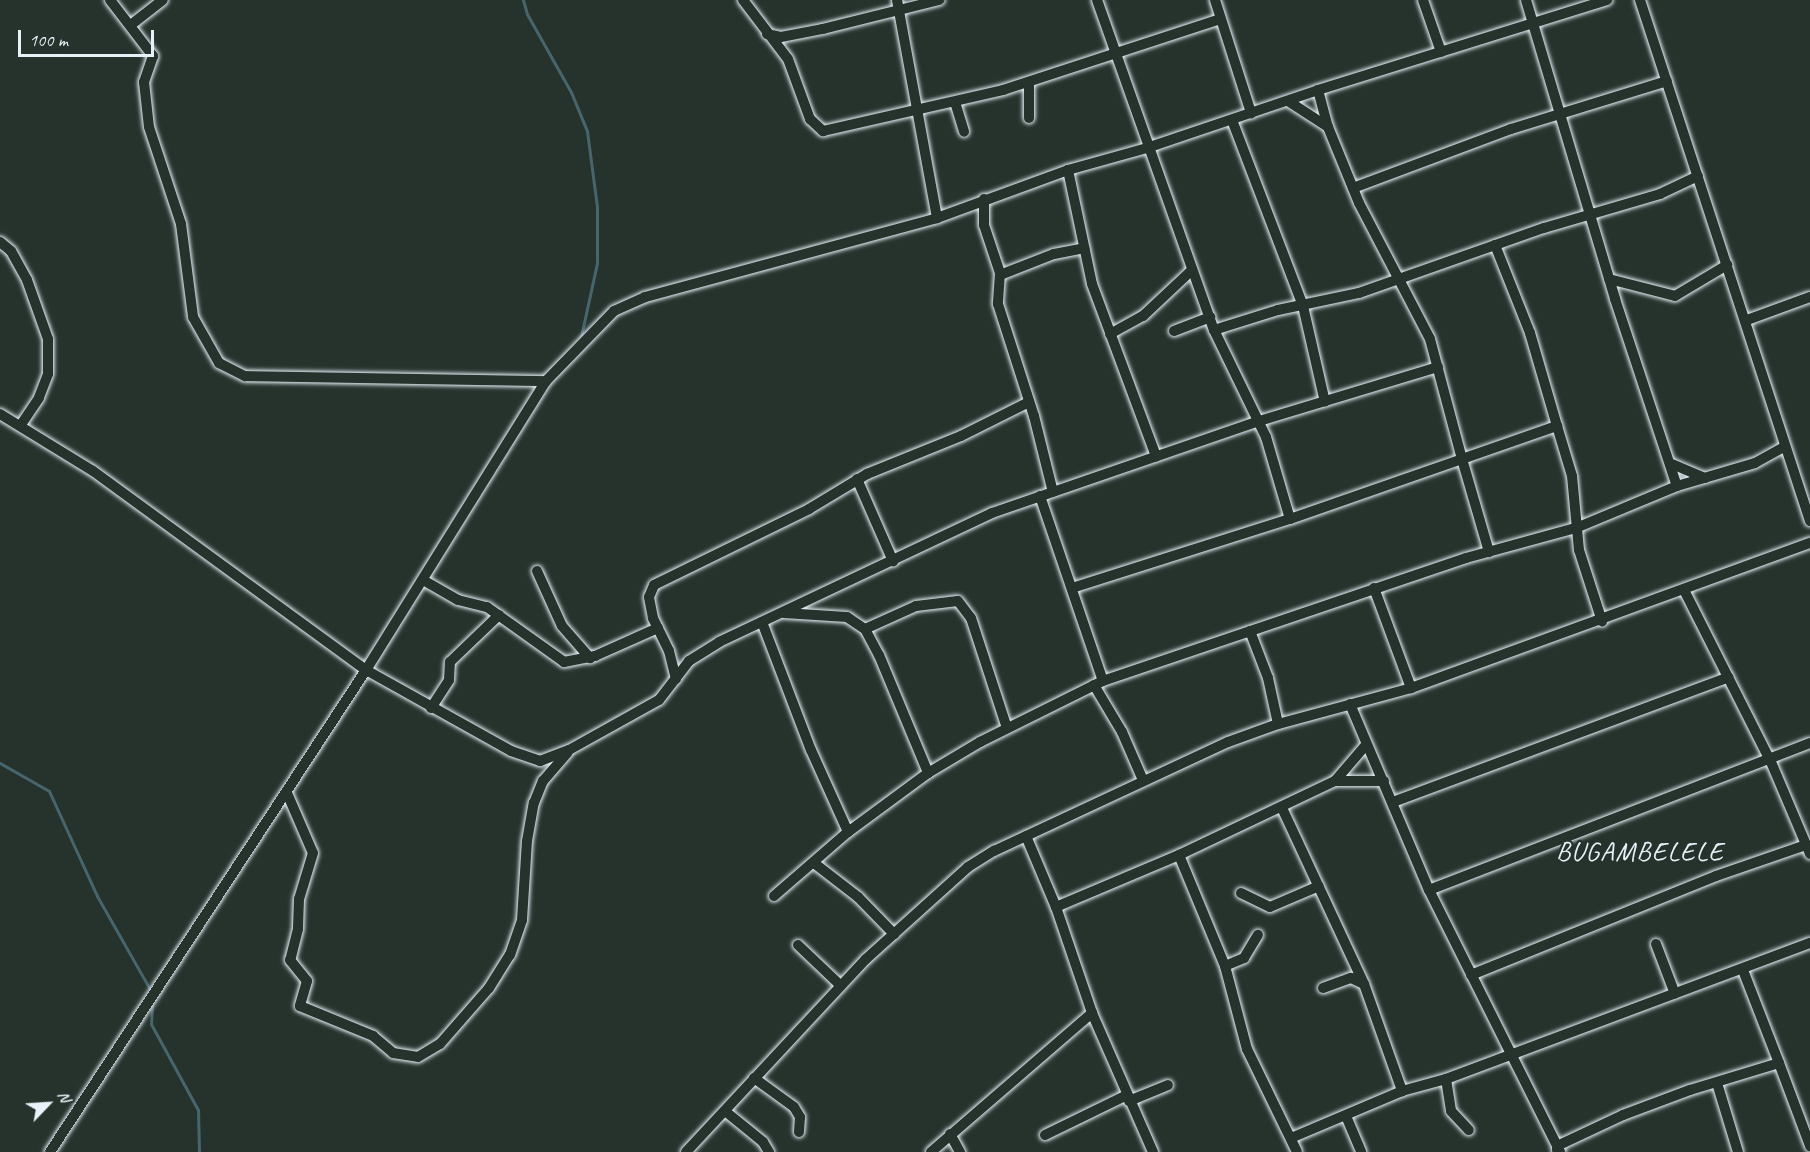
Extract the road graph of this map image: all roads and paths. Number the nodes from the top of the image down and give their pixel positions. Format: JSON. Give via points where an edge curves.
{"nodes":[{"id":1,"x":110,"y":0,"type":"edge"},
{"id":2,"x":162,"y":0,"type":"edge"},
{"id":3,"x":743,"y":0,"type":"edge"},
{"id":4,"x":939,"y":0,"type":"edge"},
{"id":5,"x":1097,"y":0,"type":"edge"},
{"id":6,"x":1215,"y":0,"type":"edge"},
{"id":7,"x":1424,"y":0,"type":"edge"},
{"id":8,"x":1526,"y":0,"type":"edge"},
{"id":9,"x":1607,"y":0,"type":"edge"},
{"id":10,"x":1640,"y":0,"type":"edge"},
{"id":11,"x":898,"y":5,"type":"edge"},
{"id":12,"x":1220,"y":19,"type":"junction"},
{"id":13,"x":132,"y":24,"type":"junction"},
{"id":14,"x":1533,"y":24,"type":"junction"},
{"id":15,"x":766,"y":34,"type":"junction"},
{"id":16,"x":1113,"y":52,"type":"junction"},
{"id":17,"x":1441,"y":52,"type":"junction"},
{"id":18,"x":1667,"y":81,"type":"junction"},
{"id":19,"x":1029,"y":82,"type":"junction"},
{"id":20,"x":1318,"y":90,"type":"junction"},
{"id":21,"x":1288,"y":101,"type":"junction"},
{"id":22,"x":955,"y":102,"type":"junction"},
{"id":23,"x":914,"y":108,"type":"junction"},
{"id":24,"x":1251,"y":113,"type":"junction"},
{"id":25,"x":1562,"y":114,"type":"junction"},
{"id":26,"x":1029,"y":117,"type":"dead end"},
{"id":27,"x":1232,"y":120,"type":"junction"},
{"id":28,"x":1328,"y":127,"type":"junction"},
{"id":29,"x":964,"y":132,"type":"dead end"},
{"id":30,"x":1148,"y":148,"type":"junction"},
{"id":31,"x":1068,"y":170,"type":"junction"},
{"id":32,"x":1698,"y":176,"type":"junction"},
{"id":33,"x":1353,"y":188,"type":"junction"},
{"id":34,"x":984,"y":199,"type":"junction"},
{"id":35,"x":1590,"y":214,"type":"junction"},
{"id":36,"x":937,"y":218,"type":"junction"},
{"id":37,"x":0,"y":242,"type":"edge"},
{"id":38,"x":1495,"y":245,"type":"junction"},
{"id":39,"x":1084,"y":248,"type":"junction"},
{"id":40,"x":1727,"y":265,"type":"junction"},
{"id":41,"x":1192,"y":270,"type":"junction"},
{"id":42,"x":1000,"y":275,"type":"junction"},
{"id":43,"x":1396,"y":277,"type":"junction"},
{"id":44,"x":1609,"y":279,"type":"junction"},
{"id":45,"x":1810,"y":297,"type":"edge"},
{"id":46,"x":1303,"y":306,"type":"junction"},
{"id":47,"x":1210,"y":317,"type":"junction"},
{"id":48,"x":1747,"y":320,"type":"junction"},
{"id":49,"x":1215,"y":330,"type":"junction"},
{"id":50,"x":1174,"y":331,"type":"dead end"},
{"id":51,"x":1110,"y":334,"type":"junction"},
{"id":52,"x":1438,"y":367,"type":"junction"},
{"id":53,"x":546,"y":381,"type":"junction"},
{"id":54,"x":1029,"y":402,"type":"junction"},
{"id":55,"x":1325,"y":402,"type":"junction"},
{"id":56,"x":0,"y":414,"type":"edge"},
{"id":57,"x":1259,"y":421,"type":"junction"},
{"id":58,"x":21,"y":425,"type":"junction"},
{"id":59,"x":1557,"y":426,"type":"junction"},
{"id":60,"x":1784,"y":447,"type":"junction"},
{"id":61,"x":1156,"y":456,"type":"junction"},
{"id":62,"x":1462,"y":459,"type":"junction"},
{"id":63,"x":1672,"y":464,"type":"junction"},
{"id":64,"x":1705,"y":478,"type":"junction"},
{"id":65,"x":857,"y":479,"type":"junction"},
{"id":66,"x":1677,"y":486,"type":"junction"},
{"id":67,"x":1053,"y":492,"type":"junction"},
{"id":68,"x":1040,"y":496,"type":"junction"},
{"id":69,"x":1290,"y":519,"type":"junction"},
{"id":70,"x":1810,"y":521,"type":"edge"},
{"id":71,"x":1576,"y":528,"type":"junction"},
{"id":72,"x":1810,"y":543,"type":"edge"},
{"id":73,"x":1489,"y":552,"type":"junction"},
{"id":74,"x":893,"y":561,"type":"junction"},
{"id":75,"x":537,"y":571,"type":"dead end"},
{"id":76,"x":423,"y":580,"type":"junction"},
{"id":77,"x":1072,"y":588,"type":"junction"},
{"id":78,"x":1374,"y":588,"type":"junction"},
{"id":79,"x":1684,"y":590,"type":"junction"},
{"id":80,"x":780,"y":613,"type":"junction"},
{"id":81,"x":499,"y":615,"type":"junction"},
{"id":82,"x":1602,"y":621,"type":"junction"},
{"id":83,"x":762,"y":622,"type":"junction"},
{"id":84,"x":658,"y":628,"type":"junction"},
{"id":85,"x":865,"y":629,"type":"junction"},
{"id":86,"x":1250,"y":631,"type":"junction"},
{"id":87,"x":590,"y":658,"type":"junction"},
{"id":88,"x":366,"y":670,"type":"junction"},
{"id":89,"x":1729,"y":676,"type":"junction"},
{"id":90,"x":676,"y":680,"type":"junction"},
{"id":91,"x":1098,"y":683,"type":"junction"},
{"id":92,"x":1411,"y":688,"type":"junction"},
{"id":93,"x":1350,"y":704,"type":"junction"},
{"id":94,"x":431,"y":708,"type":"junction"},
{"id":95,"x":1278,"y":724,"type":"junction"},
{"id":96,"x":1007,"y":728,"type":"junction"},
{"id":97,"x":1810,"y":744,"type":"edge"},
{"id":98,"x":1366,"y":745,"type":"junction"},
{"id":99,"x":569,"y":750,"type":"junction"},
{"id":100,"x":1771,"y":762,"type":"junction"},
{"id":101,"x":928,"y":773,"type":"junction"},
{"id":102,"x":1143,"y":780,"type":"junction"},
{"id":103,"x":1335,"y":780,"type":"junction"},
{"id":104,"x":1384,"y":782,"type":"junction"},
{"id":105,"x":287,"y":793,"type":"junction"},
{"id":106,"x":1393,"y":802,"type":"junction"},
{"id":107,"x":1282,"y":808,"type":"junction"},
{"id":108,"x":848,"y":832,"type":"junction"},
{"id":109,"x":1026,"y":836,"type":"junction"},
{"id":110,"x":1808,"y":849,"type":"edge"},
{"id":111,"x":1179,"y":855,"type":"junction"},
{"id":112,"x":814,"y":863,"type":"junction"},
{"id":113,"x":1318,"y":886,"type":"junction"},
{"id":114,"x":1429,"y":890,"type":"junction"},
{"id":115,"x":1241,"y":893,"type":"dead end"},
{"id":116,"x":774,"y":896,"type":"dead end"},
{"id":117,"x":1056,"y":907,"type":"junction"},
{"id":118,"x":894,"y":934,"type":"junction"},
{"id":119,"x":1258,"y":935,"type":"dead end"},
{"id":120,"x":1810,"y":943,"type":"edge"},
{"id":121,"x":1656,"y":944,"type":"dead end"},
{"id":122,"x":798,"y":945,"type":"dead end"},
{"id":123,"x":1225,"y":966,"type":"junction"},
{"id":124,"x":1743,"y":970,"type":"junction"},
{"id":125,"x":1471,"y":975,"type":"junction"},
{"id":126,"x":1364,"y":984,"type":"junction"},
{"id":127,"x":841,"y":986,"type":"junction"},
{"id":128,"x":1323,"y":988,"type":"dead end"},
{"id":129,"x":1675,"y":994,"type":"junction"},
{"id":130,"x":1092,"y":1013,"type":"junction"},
{"id":131,"x":1509,"y":1052,"type":"junction"},
{"id":132,"x":1779,"y":1064,"type":"junction"},
{"id":133,"x":754,"y":1078,"type":"junction"},
{"id":134,"x":1446,"y":1079,"type":"junction"},
{"id":135,"x":1717,"y":1083,"type":"junction"},
{"id":136,"x":1168,"y":1085,"type":"dead end"},
{"id":137,"x":1402,"y":1092,"type":"junction"},
{"id":138,"x":1127,"y":1098,"type":"junction"},
{"id":139,"x":725,"y":1111,"type":"junction"},
{"id":140,"x":1346,"y":1116,"type":"junction"},
{"id":141,"x":1469,"y":1130,"type":"dead end"},
{"id":142,"x":799,"y":1132,"type":"dead end"},
{"id":143,"x":950,"y":1134,"type":"junction"},
{"id":144,"x":1045,"y":1135,"type":"dead end"},
{"id":145,"x":1291,"y":1138,"type":"junction"},
{"id":146,"x":1810,"y":1146,"type":"edge"},
{"id":147,"x":1558,"y":1150,"type":"edge"},
{"id":148,"x":50,"y":1152,"type":"edge"},
{"id":149,"x":686,"y":1152,"type":"edge"},
{"id":150,"x":769,"y":1152,"type":"edge"},
{"id":151,"x":931,"y":1152,"type":"edge"},
{"id":152,"x":960,"y":1152,"type":"edge"},
{"id":153,"x":1153,"y":1152,"type":"edge"},
{"id":154,"x":1297,"y":1152,"type":"edge"},
{"id":155,"x":1361,"y":1152,"type":"edge"},
{"id":156,"x":1738,"y":1152,"type":"edge"}],
"edges":[{"from":1,"to":13,"type":"street"},
{"from":2,"to":13,"type":"street"},
{"from":3,"to":15,"type":"street"},
{"from":4,"to":11,"type":"street"},
{"from":5,"to":16,"type":"street"},
{"from":6,"to":12,"type":"street"},
{"from":7,"to":17,"type":"street"},
{"from":8,"to":14,"type":"street"},
{"from":9,"to":14,"type":"street"},
{"from":10,"to":18,"type":"street"},
{"from":11,"to":15,"type":"street","via":[[781,37]]},
{"from":11,"to":23,"type":"street"},
{"from":12,"to":16,"type":"street"},
{"from":12,"to":24,"type":"street"},
{"from":13,"to":53,"type":"street","via":[[153,56],[144,82],[149,127],[181,224],[193,317],[219,363],[245,376]]},
{"from":14,"to":17,"type":"street"},
{"from":14,"to":25,"type":"street"},
{"from":15,"to":23,"type":"street","via":[[792,65],[810,119],[819,130]]},
{"from":16,"to":19,"type":"street"},
{"from":16,"to":30,"type":"street"},
{"from":17,"to":20,"type":"street"},
{"from":18,"to":25,"type":"street"},
{"from":18,"to":32,"type":"street"},
{"from":19,"to":22,"type":"street"},
{"from":19,"to":26,"type":"street"},
{"from":20,"to":21,"type":"street"},
{"from":20,"to":28,"type":"street"},
{"from":21,"to":24,"type":"street"},
{"from":21,"to":28,"type":"street"},
{"from":22,"to":23,"type":"street"},
{"from":22,"to":29,"type":"street"},
{"from":23,"to":36,"type":"street"},
{"from":24,"to":27,"type":"street"},
{"from":25,"to":33,"type":"street","via":[[1445,151]]},
{"from":25,"to":35,"type":"street"},
{"from":27,"to":30,"type":"street"},
{"from":27,"to":46,"type":"street"},
{"from":28,"to":33,"type":"street"},
{"from":30,"to":31,"type":"street"},
{"from":30,"to":41,"type":"street"},
{"from":31,"to":34,"type":"street"},
{"from":31,"to":39,"type":"street"},
{"from":32,"to":35,"type":"street","via":[[1660,194]]},
{"from":32,"to":40,"type":"street"},
{"from":33,"to":43,"type":"street"},
{"from":34,"to":36,"type":"street"},
{"from":34,"to":42,"type":"street","via":[[984,225]]},
{"from":35,"to":38,"type":"street"},
{"from":35,"to":44,"type":"street"},
{"from":36,"to":53,"type":"street","via":[[631,302],[605,318]]},
{"from":37,"to":58,"type":"street","via":[[11,251],[27,280],[48,339],[48,374],[39,398]]},
{"from":38,"to":43,"type":"street"},
{"from":38,"to":59,"type":"street","via":[[1530,333]]},
{"from":39,"to":42,"type":"street","via":[[1054,254]]},
{"from":39,"to":51,"type":"street"},
{"from":40,"to":44,"type":"street","via":[[1675,296]]},
{"from":40,"to":48,"type":"street"},
{"from":41,"to":47,"type":"street"},
{"from":41,"to":51,"type":"street","via":[[1143,316]]},
{"from":42,"to":54,"type":"street","via":[[998,304]]},
{"from":43,"to":46,"type":"street","via":[[1346,297]]},
{"from":43,"to":52,"type":"street","via":[[1420,318]]},
{"from":44,"to":63,"type":"street"},
{"from":45,"to":48,"type":"street"},
{"from":46,"to":49,"type":"street"},
{"from":46,"to":55,"type":"street"},
{"from":47,"to":49,"type":"street"},
{"from":47,"to":50,"type":"street"},
{"from":48,"to":60,"type":"street"},
{"from":49,"to":57,"type":"street"},
{"from":51,"to":61,"type":"street"},
{"from":52,"to":55,"type":"street"},
{"from":52,"to":62,"type":"street"},
{"from":53,"to":76,"type":"street"},
{"from":54,"to":65,"type":"street"},
{"from":54,"to":67,"type":"street"},
{"from":55,"to":57,"type":"street"},
{"from":56,"to":58,"type":"street"},
{"from":57,"to":61,"type":"street"},
{"from":57,"to":69,"type":"street"},
{"from":58,"to":88,"type":"street","via":[[93,471]]},
{"from":59,"to":62,"type":"street"},
{"from":59,"to":71,"type":"street","via":[[1572,476]]},
{"from":60,"to":64,"type":"street","via":[[1755,463]]},
{"from":60,"to":70,"type":"street"},
{"from":61,"to":67,"type":"street"},
{"from":62,"to":69,"type":"street"},
{"from":62,"to":73,"type":"street"},
{"from":63,"to":64,"type":"street"},
{"from":63,"to":66,"type":"street"},
{"from":64,"to":66,"type":"street"},
{"from":65,"to":74,"type":"street"},
{"from":65,"to":84,"type":"street","via":[[808,509],[654,585],[650,597]]},
{"from":66,"to":71,"type":"street"},
{"from":67,"to":68,"type":"street"},
{"from":68,"to":74,"type":"street","via":[[992,513]]},
{"from":68,"to":77,"type":"street"},
{"from":69,"to":77,"type":"street"},
{"from":71,"to":73,"type":"street"},
{"from":71,"to":82,"type":"street"},
{"from":72,"to":79,"type":"street"},
{"from":73,"to":78,"type":"street"},
{"from":74,"to":80,"type":"street"},
{"from":75,"to":87,"type":"street","via":[[562,627]]},
{"from":76,"to":81,"type":"street","via":[[452,598],[482,604]]},
{"from":76,"to":88,"type":"street"},
{"from":77,"to":91,"type":"street"},
{"from":78,"to":86,"type":"street"},
{"from":78,"to":92,"type":"street"},
{"from":79,"to":82,"type":"street"},
{"from":79,"to":89,"type":"street"},
{"from":80,"to":83,"type":"street"},
{"from":80,"to":85,"type":"street","via":[[847,616]]},
{"from":81,"to":87,"type":"street","via":[[559,660]]},
{"from":81,"to":94,"type":"street","via":[[450,662],[449,680]]},
{"from":82,"to":92,"type":"street"},
{"from":83,"to":90,"type":"street","via":[[689,661]]},
{"from":83,"to":108,"type":"street","via":[[824,782]]},
{"from":84,"to":87,"type":"street"},
{"from":84,"to":90,"type":"street"},
{"from":85,"to":96,"type":"street","via":[[916,606],[958,601],[971,618]]},
{"from":85,"to":101,"type":"street"},
{"from":86,"to":91,"type":"street"},
{"from":86,"to":95,"type":"street","via":[[1268,678]]},
{"from":88,"to":94,"type":"street"},
{"from":88,"to":105,"type":"street"},
{"from":89,"to":100,"type":"street"},
{"from":89,"to":106,"type":"street"},
{"from":90,"to":99,"type":"street","via":[[659,700]]},
{"from":91,"to":96,"type":"street"},
{"from":91,"to":102,"type":"street"},
{"from":92,"to":93,"type":"street"},
{"from":93,"to":95,"type":"street"},
{"from":93,"to":98,"type":"street"},
{"from":94,"to":99,"type":"street","via":[[529,759],[544,760]]},
{"from":95,"to":102,"type":"street"},
{"from":96,"to":101,"type":"street"},
{"from":97,"to":100,"type":"street"},
{"from":98,"to":103,"type":"street"},
{"from":98,"to":104,"type":"street"},
{"from":99,"to":105,"type":"street","via":[[543,781],[534,803],[527,841],[522,920],[510,955],[489,988],[440,1044],[418,1057],[393,1053],[373,1036],[300,1006],[307,981],[290,960],[298,929],[299,899],[313,853]]},
{"from":100,"to":110,"type":"street"},
{"from":100,"to":114,"type":"street"},
{"from":101,"to":108,"type":"street"},
{"from":102,"to":109,"type":"street"},
{"from":103,"to":104,"type":"street"},
{"from":103,"to":107,"type":"street"},
{"from":104,"to":106,"type":"street"},
{"from":105,"to":148,"type":"street"},
{"from":106,"to":114,"type":"street"},
{"from":107,"to":111,"type":"street"},
{"from":107,"to":113,"type":"street"},
{"from":108,"to":112,"type":"street"},
{"from":109,"to":117,"type":"street"},
{"from":109,"to":118,"type":"street","via":[[968,867]]},
{"from":110,"to":125,"type":"street","via":[[1716,876]]},
{"from":111,"to":117,"type":"street"},
{"from":111,"to":123,"type":"street"},
{"from":112,"to":116,"type":"street"},
{"from":112,"to":118,"type":"street","via":[[858,897]]},
{"from":113,"to":115,"type":"street","via":[[1270,907]]},
{"from":113,"to":126,"type":"street"},
{"from":114,"to":125,"type":"street"},
{"from":117,"to":130,"type":"street"},
{"from":118,"to":127,"type":"street"},
{"from":119,"to":123,"type":"street","via":[[1244,957]]},
{"from":120,"to":124,"type":"street"},
{"from":121,"to":129,"type":"street"},
{"from":122,"to":127,"type":"street"},
{"from":123,"to":145,"type":"street","via":[[1248,1049]]},
{"from":124,"to":129,"type":"street"},
{"from":124,"to":132,"type":"street"},
{"from":125,"to":131,"type":"street"},
{"from":126,"to":128,"type":"street","via":[[1351,978]]},
{"from":126,"to":137,"type":"street"},
{"from":127,"to":133,"type":"street"},
{"from":129,"to":131,"type":"street"},
{"from":130,"to":138,"type":"street"},
{"from":130,"to":143,"type":"street"},
{"from":131,"to":134,"type":"street"},
{"from":131,"to":147,"type":"street"},
{"from":132,"to":135,"type":"street"},
{"from":132,"to":146,"type":"street"},
{"from":133,"to":139,"type":"street"},
{"from":133,"to":142,"type":"street","via":[[794,1107],[800,1117]]},
{"from":134,"to":137,"type":"street"},
{"from":134,"to":141,"type":"street","via":[[1451,1112]]},
{"from":135,"to":147,"type":"street","via":[[1623,1115]]},
{"from":135,"to":156,"type":"street"},
{"from":136,"to":138,"type":"street"},
{"from":137,"to":140,"type":"street"},
{"from":138,"to":144,"type":"street"},
{"from":138,"to":153,"type":"street"},
{"from":139,"to":149,"type":"street"},
{"from":139,"to":150,"type":"street","via":[[763,1142]]},
{"from":140,"to":145,"type":"street"},
{"from":140,"to":155,"type":"street"},
{"from":143,"to":151,"type":"street"},
{"from":143,"to":152,"type":"street"},
{"from":145,"to":154,"type":"street"}]}
